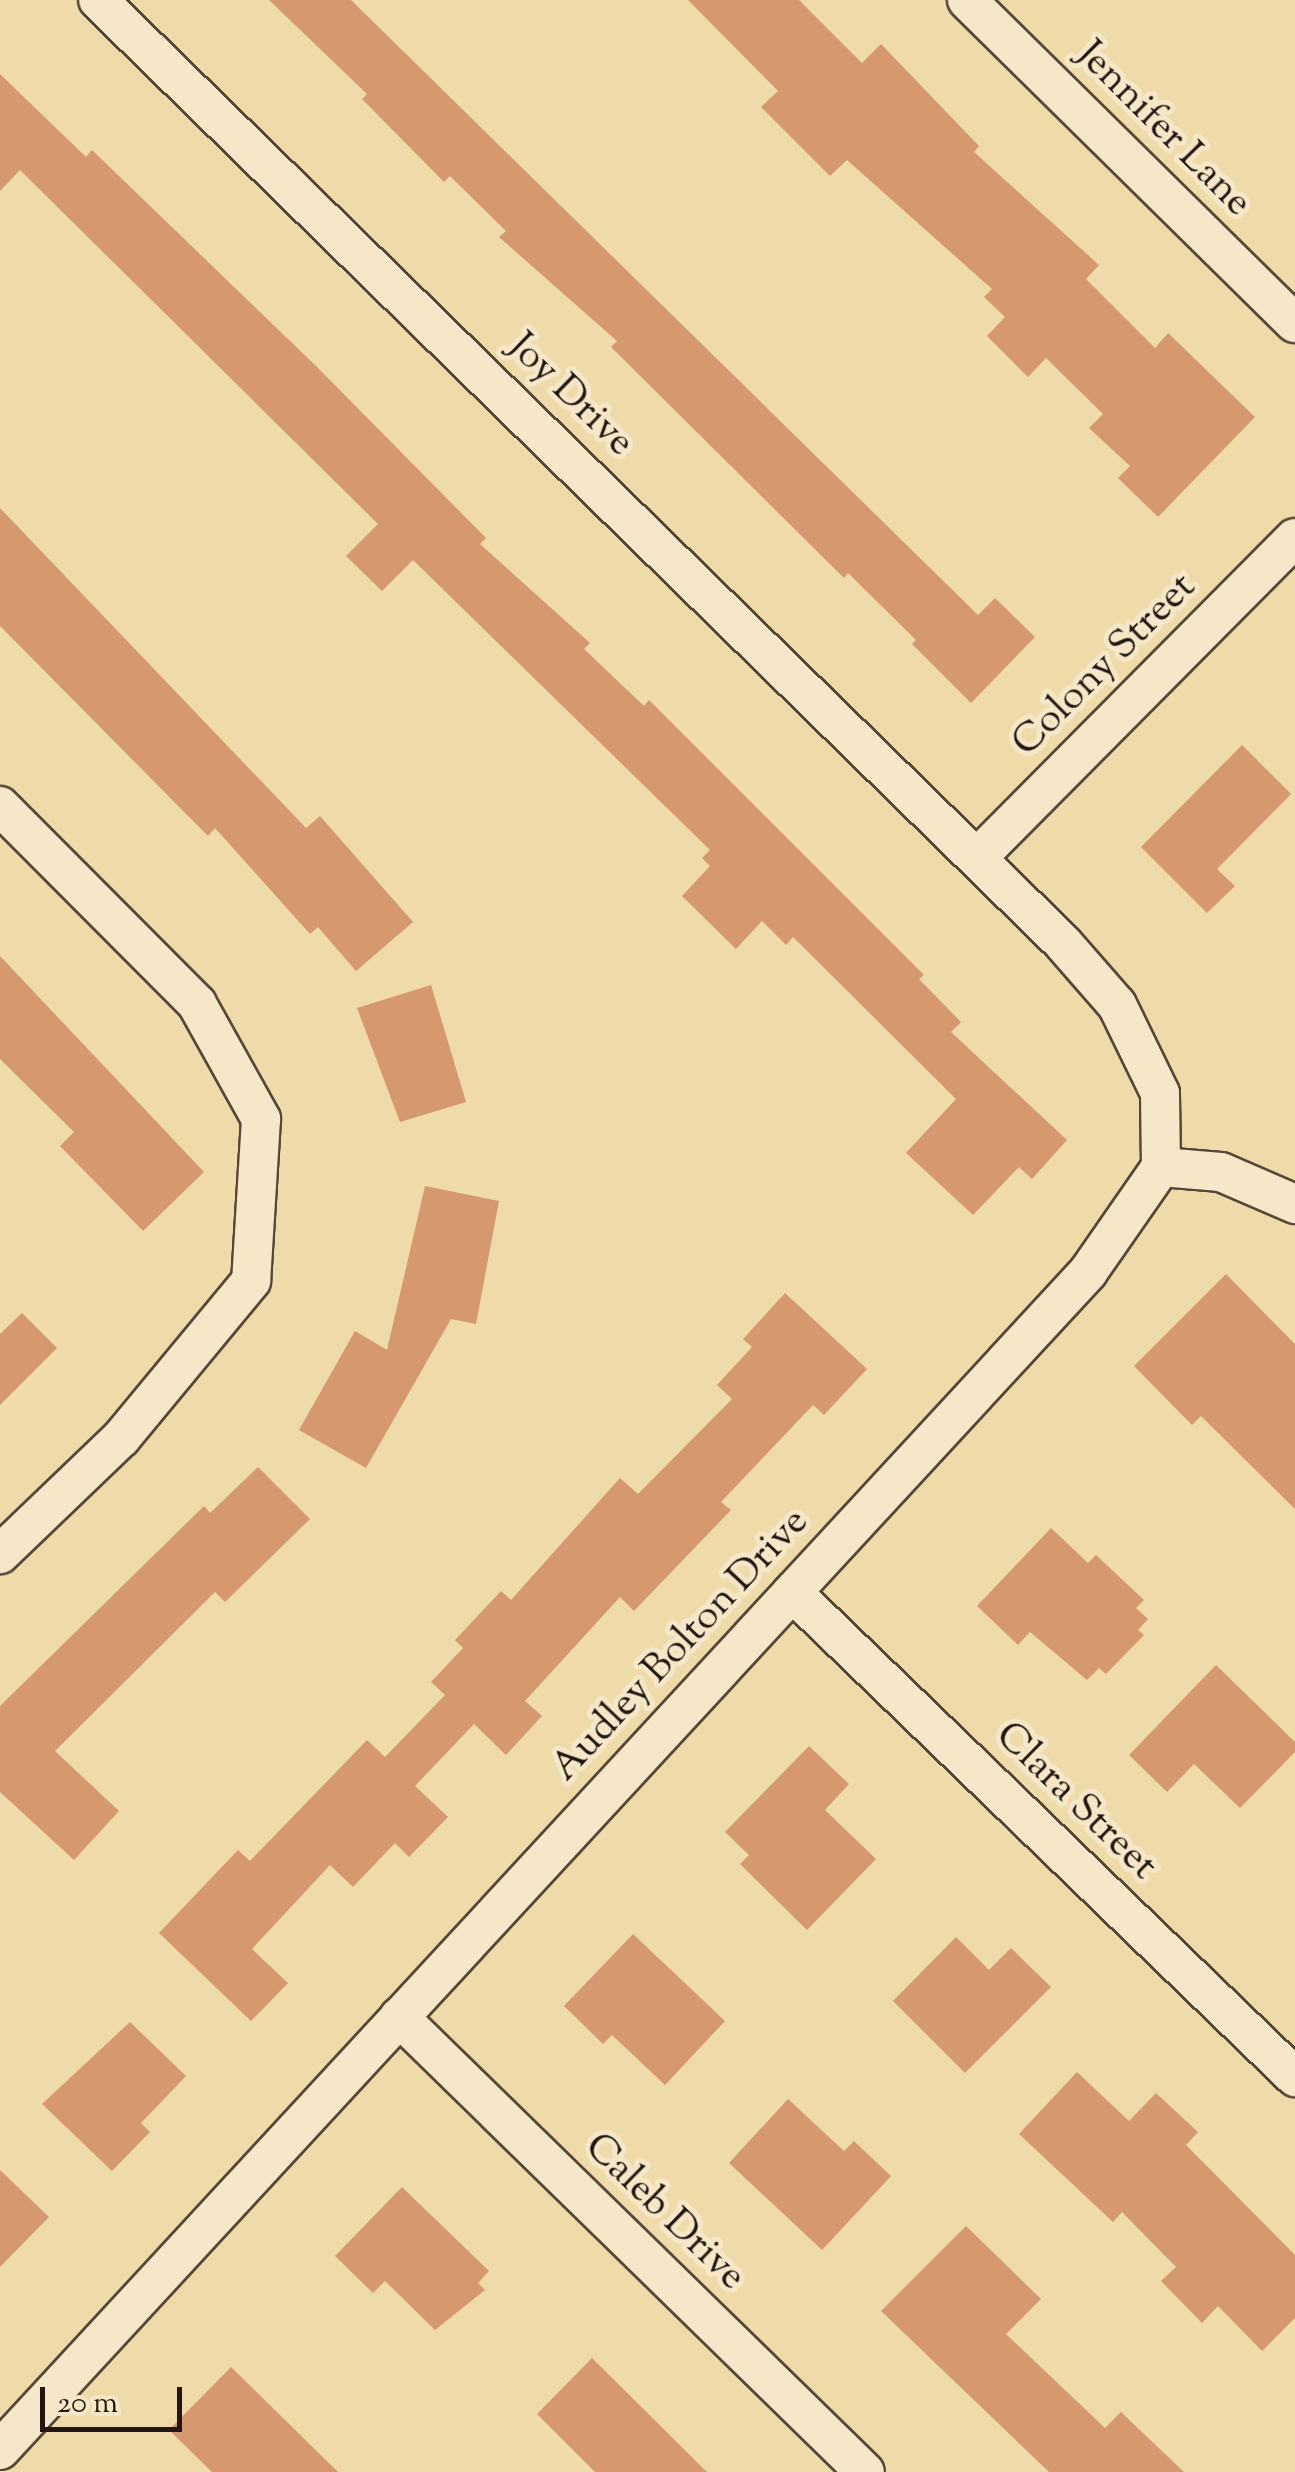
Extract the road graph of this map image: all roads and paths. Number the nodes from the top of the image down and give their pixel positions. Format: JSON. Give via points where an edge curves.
{"nodes":[{"id":1,"x":98,"y":0,"type":"edge"},
{"id":2,"x":968,"y":0,"type":"edge"},
{"id":3,"x":1295,"y":323,"type":"edge"},
{"id":4,"x":1295,"y":538,"type":"edge"},
{"id":5,"x":0,"y":806,"type":"edge"},
{"id":6,"x":979,"y":856,"type":"junction"},
{"id":7,"x":1161,"y":1167,"type":"junction"},
{"id":8,"x":1295,"y":1204,"type":"edge"},
{"id":9,"x":0,"y":1554,"type":"edge"},
{"id":10,"x":792,"y":1592,"type":"junction"},
{"id":11,"x":399,"y":2018,"type":"junction"},
{"id":12,"x":1295,"y":2077,"type":"edge"},
{"id":13,"x":0,"y":2450,"type":"edge"},
{"id":14,"x":0,"y":2465,"type":"edge"},
{"id":15,"x":7,"y":2472,"type":"edge"},
{"id":16,"x":865,"y":2472,"type":"edge"}],
"edges":[{"from":1,"to":6,"type":"street","name":"Joy Drive"},
{"from":2,"to":3,"type":"street","name":"Jennifer Lane"},
{"from":4,"to":6,"type":"street","name":"Colony Street"},
{"from":5,"to":9,"type":"street","via":[[197,1004],[261,1120],[250,1282],[121,1438]]},
{"from":6,"to":7,"type":"street","via":[[1118,1006],[1160,1092]]},
{"from":7,"to":8,"type":"street","via":[[1221,1172]]},
{"from":7,"to":10,"type":"street","name":"Audley Bolton Drive","via":[[1088,1272]]},
{"from":10,"to":11,"type":"street","name":"Audley Bolton Drive"},
{"from":10,"to":12,"type":"street","name":"Clara Street"},
{"from":11,"to":13,"type":"street","name":"Audley Bolton Drive"},
{"from":11,"to":16,"type":"street","name":"Caleb Drive"},
{"from":14,"to":15,"type":"street"}]}
